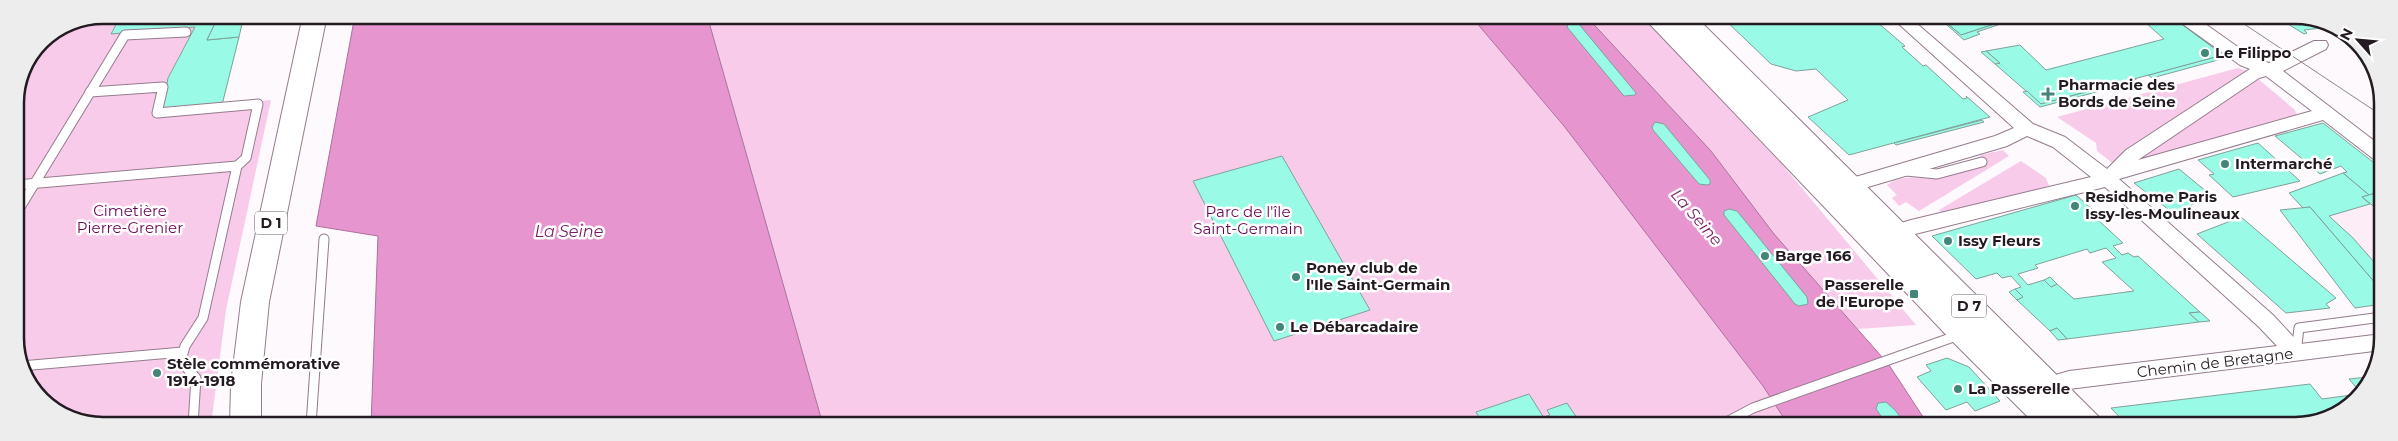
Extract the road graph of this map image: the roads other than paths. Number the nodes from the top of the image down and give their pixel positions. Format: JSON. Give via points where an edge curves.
{"nodes":[{"id":1,"x":315,"y":24,"type":"edge"},
{"id":2,"x":1662,"y":24,"type":"edge"},
{"id":3,"x":1689,"y":24,"type":"edge"},
{"id":4,"x":1907,"y":24,"type":"edge"},
{"id":5,"x":2194,"y":24,"type":"edge"},
{"id":6,"x":186,"y":32,"type":"dead end"},
{"id":7,"x":2320,"y":44,"type":"dead end"},
{"id":8,"x":2270,"y":70,"type":"junction"},
{"id":9,"x":90,"y":92,"type":"junction"},
{"id":10,"x":2327,"y":113,"type":"junction"},
{"id":11,"x":2027,"y":129,"type":"junction"},
{"id":12,"x":2374,"y":150,"type":"edge"},
{"id":13,"x":1982,"y":162,"type":"dead end"},
{"id":14,"x":237,"y":166,"type":"junction"},
{"id":15,"x":1802,"y":167,"type":"junction"},
{"id":16,"x":1901,"y":170,"type":"junction"},
{"id":17,"x":2112,"y":176,"type":"junction"},
{"id":18,"x":35,"y":183,"type":"junction"},
{"id":19,"x":24,"y":184,"type":"edge"},
{"id":20,"x":1851,"y":185,"type":"junction"},
{"id":21,"x":24,"y":201,"type":"edge"},
{"id":22,"x":1850,"y":215,"type":"junction"},
{"id":23,"x":1894,"y":232,"type":"junction"},
{"id":24,"x":324,"y":239,"type":"dead end"},
{"id":25,"x":2374,"y":318,"type":"edge"},
{"id":26,"x":1974,"y":327,"type":"junction"},
{"id":27,"x":2374,"y":343,"type":"edge"},
{"id":28,"x":183,"y":352,"type":"junction"},
{"id":29,"x":2296,"y":353,"type":"junction"},
{"id":30,"x":29,"y":365,"type":"edge"},
{"id":31,"x":2049,"y":385,"type":"junction"},
{"id":32,"x":194,"y":417,"type":"edge"},
{"id":33,"x":245,"y":417,"type":"edge"},
{"id":34,"x":312,"y":417,"type":"edge"},
{"id":35,"x":1736,"y":417,"type":"edge"},
{"id":36,"x":2050,"y":417,"type":"edge"},
{"id":37,"x":2079,"y":417,"type":"edge"}],
"edges":[{"from":1,"to":33,"type":"main road","number":"D 1","via":[[255,302]]},
{"from":2,"to":15,"type":"main road","number":"D 7"},
{"from":3,"to":20,"type":"main road","number":"D 7"},
{"from":4,"to":11,"type":"street"},
{"from":5,"to":8,"type":"street","via":[[2246,60]]},
{"from":6,"to":9,"type":"lane","via":[[125,35]]},
{"from":7,"to":8,"type":"street"},
{"from":8,"to":10,"type":"street"},
{"from":8,"to":17,"type":"street","via":[[2253,74],[2199,110],[2132,155]]},
{"from":9,"to":14,"type":"lane","via":[[163,87],[157,113],[258,104],[246,158]]},
{"from":9,"to":18,"type":"lane"},
{"from":10,"to":12,"type":"street"},
{"from":10,"to":17,"type":"street"},
{"from":11,"to":16,"type":"street","via":[[2001,141]]},
{"from":11,"to":17,"type":"street","via":[[2059,142]]},
{"from":13,"to":16,"type":"lane","via":[[1936,174]]},
{"from":14,"to":18,"type":"lane"},
{"from":14,"to":28,"type":"lane","via":[[203,318]]},
{"from":15,"to":20,"type":"main road","number":"D 7"},
{"from":15,"to":22,"type":"main road","number":"D 7"},
{"from":16,"to":20,"type":"street"},
{"from":17,"to":23,"type":"street"},
{"from":17,"to":29,"type":"street"},
{"from":18,"to":19,"type":"lane"},
{"from":18,"to":21,"type":"lane"},
{"from":20,"to":22,"type":"main road"},
{"from":20,"to":23,"type":"main road","number":"D 7"},
{"from":22,"to":26,"type":"main road","number":"D 7"},
{"from":23,"to":26,"type":"main road","number":"D 7"},
{"from":24,"to":34,"type":"lane"},
{"from":25,"to":29,"type":"lane","via":[[2299,328]]},
{"from":26,"to":31,"type":"main road","number":"D 7"},
{"from":26,"to":35,"type":"lane"},
{"from":26,"to":36,"type":"main road","number":"D 7"},
{"from":27,"to":29,"type":"street","name":"Chemin de Bretagne"},
{"from":28,"to":30,"type":"lane"},
{"from":28,"to":32,"type":"lane","via":[[182,361],[196,378]]},
{"from":29,"to":31,"type":"street","name":"Chemin de Bretagne"},
{"from":31,"to":37,"type":"main road","number":"D 7"}]}
